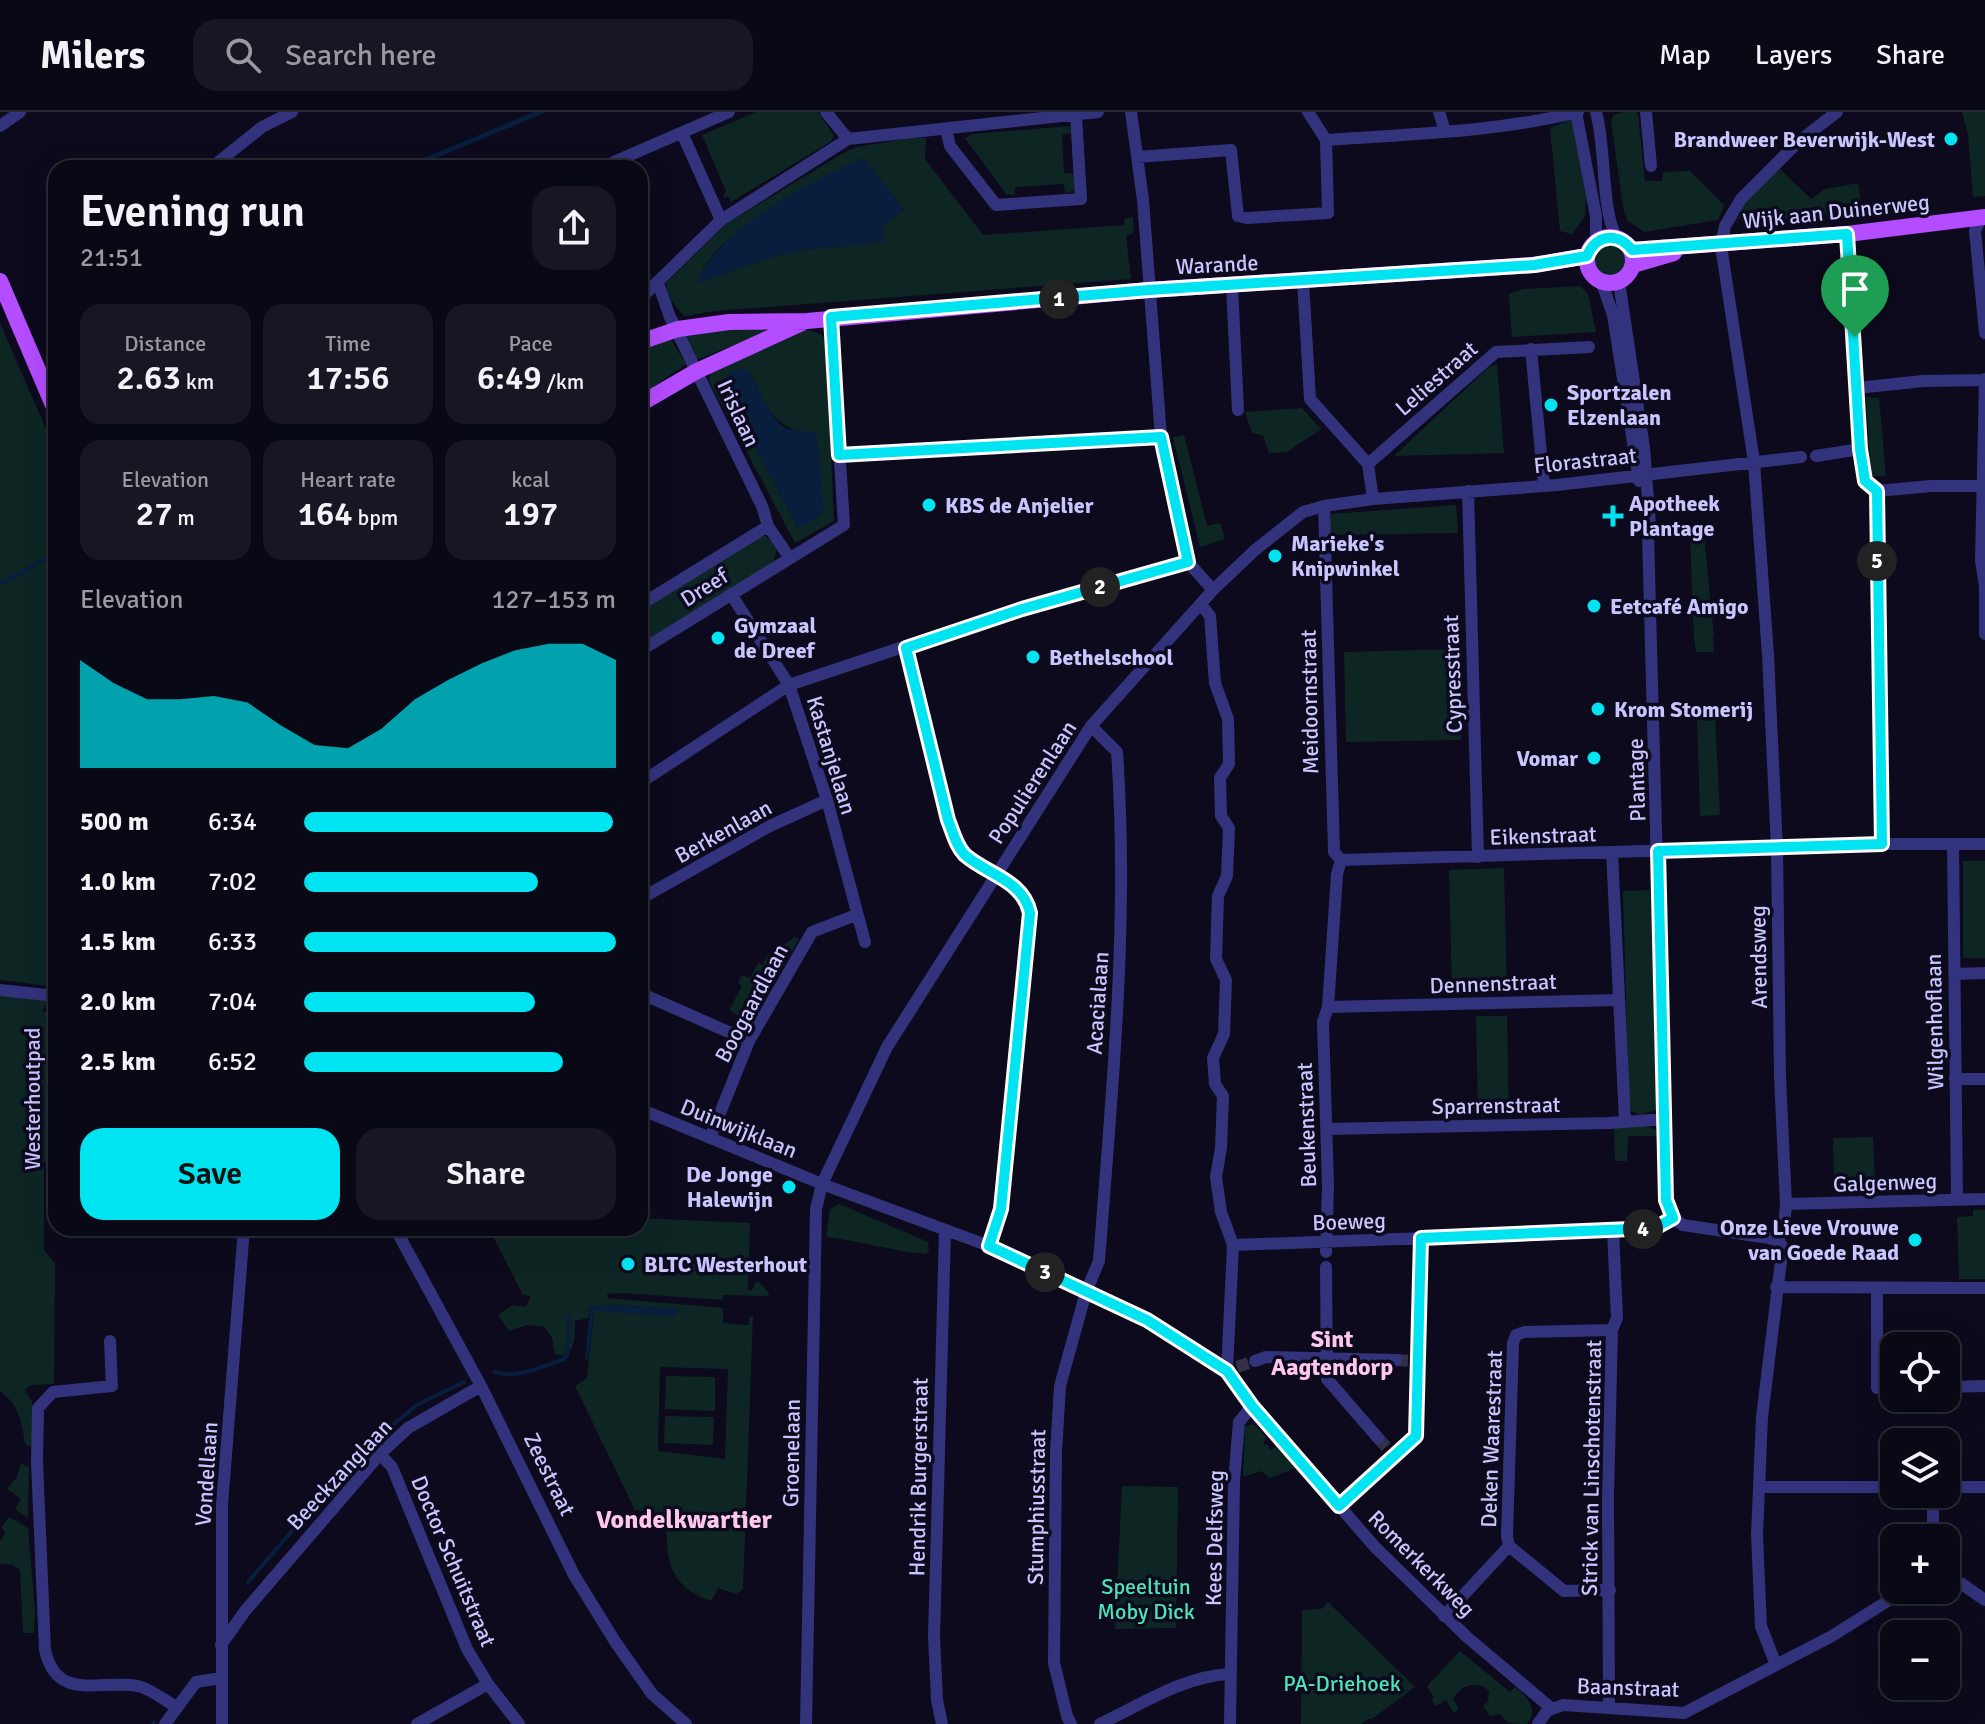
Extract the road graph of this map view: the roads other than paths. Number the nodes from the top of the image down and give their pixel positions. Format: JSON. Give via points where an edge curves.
{"nodes":[{"id":1,"x":20,"y":112,"type":"edge"},
{"id":2,"x":292,"y":112,"type":"edge"},
{"id":3,"x":729,"y":112,"type":"edge"},
{"id":4,"x":826,"y":112,"type":"edge"},
{"id":5,"x":1098,"y":112,"type":"edge"},
{"id":6,"x":1131,"y":112,"type":"edge"},
{"id":7,"x":1308,"y":112,"type":"edge"},
{"id":8,"x":1439,"y":112,"type":"edge"},
{"id":9,"x":1577,"y":112,"type":"edge"},
{"id":10,"x":1596,"y":112,"type":"edge"},
{"id":11,"x":1646,"y":112,"type":"edge"},
{"id":12,"x":1837,"y":112,"type":"edge"},
{"id":13,"x":1076,"y":115,"type":"junction"},
{"id":14,"x":0,"y":126,"type":"edge"},
{"id":15,"x":946,"y":129,"type":"junction"},
{"id":16,"x":1445,"y":131,"type":"junction"},
{"id":17,"x":682,"y":133,"type":"junction"},
{"id":18,"x":848,"y":139,"type":"junction"},
{"id":19,"x":1326,"y":140,"type":"junction"},
{"id":20,"x":1137,"y":157,"type":"junction"},
{"id":21,"x":221,"y":160,"type":"edge"},
{"id":22,"x":619,"y":160,"type":"edge"},
{"id":23,"x":1651,"y":166,"type":"dead end"},
{"id":24,"x":1983,"y":218,"type":"edge"},
{"id":25,"x":721,"y":220,"type":"junction"},
{"id":26,"x":1847,"y":234,"type":"junction"},
{"id":27,"x":1617,"y":238,"type":"junction"},
{"id":28,"x":1721,"y":246,"type":"junction"},
{"id":29,"x":1590,"y":255,"type":"junction"},
{"id":30,"x":1632,"y":258,"type":"junction"},
{"id":31,"x":0,"y":281,"type":"edge"},
{"id":32,"x":1303,"y":281,"type":"junction"},
{"id":33,"x":1619,"y":282,"type":"junction"},
{"id":34,"x":658,"y":283,"type":"junction"},
{"id":35,"x":1602,"y":283,"type":"junction"},
{"id":36,"x":1232,"y":286,"type":"junction"},
{"id":37,"x":1149,"y":290,"type":"junction"},
{"id":38,"x":648,"y":292,"type":"edge"},
{"id":39,"x":831,"y":317,"type":"junction"},
{"id":40,"x":807,"y":321,"type":"junction"},
{"id":41,"x":678,"y":329,"type":"junction"},
{"id":42,"x":1985,"y":333,"type":"edge"},
{"id":43,"x":648,"y":339,"type":"edge"},
{"id":44,"x":1589,"y":347,"type":"dead end"},
{"id":45,"x":1531,"y":349,"type":"junction"},
{"id":46,"x":697,"y":371,"type":"junction"},
{"id":47,"x":1985,"y":380,"type":"edge"},
{"id":48,"x":1857,"y":388,"type":"junction"},
{"id":49,"x":48,"y":393,"type":"edge"},
{"id":50,"x":648,"y":399,"type":"edge"},
{"id":51,"x":1238,"y":410,"type":"dead end"},
{"id":52,"x":1161,"y":437,"type":"junction"},
{"id":53,"x":1860,"y":449,"type":"junction"},
{"id":54,"x":839,"y":455,"type":"junction"},
{"id":55,"x":1816,"y":456,"type":"dead end"},
{"id":56,"x":1801,"y":457,"type":"dead end"},
{"id":57,"x":1754,"y":462,"type":"junction"},
{"id":58,"x":1368,"y":464,"type":"junction"},
{"id":59,"x":1645,"y":474,"type":"junction"},
{"id":60,"x":1544,"y":485,"type":"junction"},
{"id":61,"x":1982,"y":486,"type":"junction"},
{"id":62,"x":1468,"y":491,"type":"junction"},
{"id":63,"x":1877,"y":491,"type":"junction"},
{"id":64,"x":1373,"y":499,"type":"junction"},
{"id":65,"x":1324,"y":506,"type":"junction"},
{"id":66,"x":768,"y":526,"type":"junction"},
{"id":67,"x":789,"y":557,"type":"junction"},
{"id":68,"x":1188,"y":562,"type":"junction"},
{"id":69,"x":1984,"y":579,"type":"edge"},
{"id":70,"x":1213,"y":590,"type":"junction"},
{"id":71,"x":731,"y":594,"type":"junction"},
{"id":72,"x":648,"y":600,"type":"edge"},
{"id":73,"x":1201,"y":604,"type":"junction"},
{"id":74,"x":1985,"y":634,"type":"edge"},
{"id":75,"x":648,"y":646,"type":"edge"},
{"id":76,"x":906,"y":648,"type":"junction"},
{"id":77,"x":789,"y":685,"type":"junction"},
{"id":78,"x":1091,"y":726,"type":"junction"},
{"id":79,"x":648,"y":778,"type":"edge"},
{"id":80,"x":827,"y":800,"type":"junction"},
{"id":81,"x":1882,"y":844,"type":"junction"},
{"id":82,"x":1953,"y":844,"type":"junction"},
{"id":83,"x":1985,"y":844,"type":"edge"},
{"id":84,"x":1777,"y":849,"type":"junction"},
{"id":85,"x":1658,"y":851,"type":"junction"},
{"id":86,"x":1612,"y":852,"type":"junction"},
{"id":87,"x":1478,"y":857,"type":"junction"},
{"id":88,"x":1341,"y":860,"type":"junction"},
{"id":89,"x":996,"y":875,"type":"junction"},
{"id":90,"x":648,"y":895,"type":"edge"},
{"id":91,"x":856,"y":915,"type":"junction"},
{"id":92,"x":865,"y":942,"type":"dead end"},
{"id":93,"x":1985,"y":973,"type":"edge"},
{"id":94,"x":1954,"y":974,"type":"junction"},
{"id":95,"x":0,"y":990,"type":"edge"},
{"id":96,"x":48,"y":995,"type":"edge"},
{"id":97,"x":648,"y":997,"type":"edge"},
{"id":98,"x":1619,"y":1000,"type":"junction"},
{"id":99,"x":1328,"y":1007,"type":"junction"},
{"id":100,"x":749,"y":1041,"type":"junction"},
{"id":101,"x":1955,"y":1079,"type":"junction"},
{"id":102,"x":1985,"y":1079,"type":"edge"},
{"id":103,"x":648,"y":1112,"type":"edge"},
{"id":104,"x":1666,"y":1119,"type":"junction"},
{"id":105,"x":1625,"y":1121,"type":"junction"},
{"id":106,"x":1327,"y":1129,"type":"junction"},
{"id":107,"x":710,"y":1138,"type":"junction"},
{"id":108,"x":822,"y":1184,"type":"junction"},
{"id":109,"x":1957,"y":1199,"type":"junction"},
{"id":110,"x":1985,"y":1199,"type":"edge"},
{"id":111,"x":1786,"y":1204,"type":"junction"},
{"id":112,"x":1673,"y":1218,"type":"junction"},
{"id":113,"x":945,"y":1231,"type":"junction"},
{"id":114,"x":1613,"y":1231,"type":"junction"},
{"id":115,"x":243,"y":1236,"type":"edge"},
{"id":116,"x":399,"y":1236,"type":"edge"},
{"id":117,"x":1421,"y":1238,"type":"junction"},
{"id":118,"x":1778,"y":1241,"type":"junction"},
{"id":119,"x":1233,"y":1245,"type":"junction"},
{"id":120,"x":989,"y":1246,"type":"junction"},
{"id":121,"x":1327,"y":1247,"type":"junction"},
{"id":122,"x":1326,"y":1267,"type":"dead end"},
{"id":123,"x":1776,"y":1287,"type":"junction"},
{"id":124,"x":1985,"y":1288,"type":"edge"},
{"id":125,"x":1877,"y":1289,"type":"junction"},
{"id":126,"x":1086,"y":1292,"type":"junction"},
{"id":127,"x":1612,"y":1330,"type":"junction"},
{"id":128,"x":110,"y":1341,"type":"dead end"},
{"id":129,"x":1328,"y":1358,"type":"junction"},
{"id":130,"x":1396,"y":1360,"type":"tunnel mouth"},
{"id":131,"x":1255,"y":1361,"type":"tunnel mouth"},
{"id":132,"x":1232,"y":1369,"type":"junction"},
{"id":133,"x":481,"y":1386,"type":"junction"},
{"id":134,"x":1985,"y":1386,"type":"edge"},
{"id":135,"x":1960,"y":1387,"type":"edge"},
{"id":136,"x":1880,"y":1388,"type":"edge"},
{"id":137,"x":1252,"y":1406,"type":"junction"},
{"id":138,"x":1378,"y":1438,"type":"tunnel mouth"},
{"id":139,"x":380,"y":1454,"type":"junction"},
{"id":140,"x":1759,"y":1487,"type":"junction"},
{"id":141,"x":1880,"y":1487,"type":"edge"},
{"id":142,"x":1960,"y":1487,"type":"edge"},
{"id":143,"x":1985,"y":1487,"type":"edge"},
{"id":144,"x":1339,"y":1506,"type":"junction"},
{"id":145,"x":1509,"y":1546,"type":"junction"},
{"id":146,"x":1960,"y":1584,"type":"edge"},
{"id":147,"x":1610,"y":1590,"type":"junction"},
{"id":148,"x":221,"y":1600,"type":"junction"},
{"id":149,"x":1985,"y":1600,"type":"edge"},
{"id":150,"x":1883,"y":1604,"type":"edge"},
{"id":151,"x":245,"y":1611,"type":"junction"},
{"id":152,"x":1444,"y":1616,"type":"junction"},
{"id":153,"x":221,"y":1645,"type":"junction"},
{"id":154,"x":1776,"y":1665,"type":"junction"},
{"id":155,"x":1230,"y":1674,"type":"junction"},
{"id":156,"x":221,"y":1678,"type":"junction"},
{"id":157,"x":488,"y":1684,"type":"junction"},
{"id":158,"x":176,"y":1707,"type":"junction"},
{"id":159,"x":1609,"y":1707,"type":"junction"},
{"id":160,"x":1551,"y":1708,"type":"junction"},
{"id":161,"x":1684,"y":1718,"type":"edge"},
{"id":162,"x":165,"y":1724,"type":"edge"},
{"id":163,"x":222,"y":1724,"type":"edge"},
{"id":164,"x":417,"y":1724,"type":"edge"},
{"id":165,"x":519,"y":1724,"type":"edge"},
{"id":166,"x":686,"y":1724,"type":"edge"},
{"id":167,"x":806,"y":1724,"type":"edge"},
{"id":168,"x":942,"y":1724,"type":"edge"},
{"id":169,"x":1071,"y":1724,"type":"edge"},
{"id":170,"x":1100,"y":1724,"type":"edge"},
{"id":171,"x":1230,"y":1724,"type":"edge"},
{"id":172,"x":1538,"y":1724,"type":"edge"}],
"edges":[{"from":1,"to":14,"type":"street"},
{"from":2,"to":21,"type":"street","via":[[262,127]]},
{"from":3,"to":17,"type":"street"},
{"from":4,"to":18,"type":"street"},
{"from":5,"to":13,"type":"street"},
{"from":6,"to":20,"type":"street"},
{"from":7,"to":19,"type":"street"},
{"from":8,"to":16,"type":"street"},
{"from":9,"to":16,"type":"street"},
{"from":9,"to":29,"type":"street","via":[[1596,216]]},
{"from":10,"to":27,"type":"street","via":[[1610,221]]},
{"from":11,"to":23,"type":"street"},
{"from":12,"to":28,"type":"street","via":[[1741,199],[1725,226]]},
{"from":13,"to":15,"type":"street"},
{"from":13,"to":15,"type":"street","via":[[1081,199],[996,205],[950,146]]},
{"from":15,"to":18,"type":"street"},
{"from":16,"to":19,"type":"street"},
{"from":17,"to":22,"type":"street"},
{"from":17,"to":25,"type":"street"},
{"from":18,"to":25,"type":"street"},
{"from":19,"to":20,"type":"street","via":[[1328,213],[1238,216],[1231,150]]},
{"from":20,"to":37,"type":"street"},
{"from":24,"to":26,"type":"main road","name":"Wijk aan Duinerweg"},
{"from":24,"to":42,"type":"street","via":[[1975,231]]},
{"from":25,"to":34,"type":"street"},
{"from":26,"to":28,"type":"main road","name":"Wijk aan Duinerweg"},
{"from":26,"to":48,"type":"street"},
{"from":27,"to":29,"type":"main road","via":[[1610,237]]},
{"from":27,"to":30,"type":"main road"},
{"from":28,"to":30,"type":"main road","name":"Wijk aan Duinerweg"},
{"from":28,"to":57,"type":"street","name":"Arendsweg"},
{"from":29,"to":32,"type":"main road","name":"Warande","via":[[1534,265]]},
{"from":29,"to":35,"type":"main road","via":[[1593,277]]},
{"from":30,"to":33,"type":"main road","via":[[1631,272]]},
{"from":31,"to":49,"type":"main road"},
{"from":32,"to":36,"type":"main road","name":"Warande"},
{"from":32,"to":58,"type":"street","via":[[1310,399]]},
{"from":33,"to":35,"type":"main road"},
{"from":33,"to":59,"type":"street","name":"Plantage"},
{"from":34,"to":38,"type":"street"},
{"from":34,"to":41,"type":"street","name":"Irislaan"},
{"from":35,"to":59,"type":"street","name":"Plantage"},
{"from":36,"to":37,"type":"main road","name":"Warande"},
{"from":36,"to":51,"type":"street"},
{"from":37,"to":39,"type":"main road","name":"Warande"},
{"from":37,"to":52,"type":"street"},
{"from":39,"to":40,"type":"main road","name":"Warande"},
{"from":39,"to":54,"type":"street"},
{"from":40,"to":41,"type":"main road","name":"Warande"},
{"from":40,"to":46,"type":"main road","name":"Warande"},
{"from":41,"to":43,"type":"main road","name":"Warande"},
{"from":41,"to":46,"type":"street","name":"Irislaan"},
{"from":44,"to":45,"type":"street","name":"Leliestraat"},
{"from":45,"to":58,"type":"street","name":"Leliestraat","via":[[1496,352]]},
{"from":45,"to":60,"type":"street"},
{"from":46,"to":50,"type":"main road","name":"Warande"},
{"from":46,"to":66,"type":"street","name":"Irislaan"},
{"from":47,"to":48,"type":"street"},
{"from":47,"to":61,"type":"street"},
{"from":48,"to":53,"type":"street"},
{"from":52,"to":54,"type":"street"},
{"from":52,"to":68,"type":"street"},
{"from":53,"to":55,"type":"street"},
{"from":53,"to":63,"type":"street","via":[[1865,481]]},
{"from":54,"to":67,"type":"street","name":"Dreef","via":[[844,525]]},
{"from":56,"to":57,"type":"street","name":"Florastraat"},
{"from":57,"to":59,"type":"street","name":"Florastraat"},
{"from":57,"to":84,"type":"street","name":"Arendsweg"},
{"from":58,"to":64,"type":"street"},
{"from":59,"to":60,"type":"street","name":"Florastraat"},
{"from":59,"to":85,"type":"street","name":"Plantage"},
{"from":60,"to":62,"type":"street","name":"Florastraat"},
{"from":61,"to":63,"type":"street"},
{"from":61,"to":69,"type":"street"},
{"from":62,"to":64,"type":"street","name":"Florastraat"},
{"from":62,"to":87,"type":"street","name":"Cypresstraat"},
{"from":63,"to":81,"type":"street"},
{"from":64,"to":65,"type":"street","name":"Florastraat"},
{"from":65,"to":70,"type":"street","name":"Florastraat","via":[[1303,512]]},
{"from":65,"to":88,"type":"street","name":"Meidoornstraat","via":[[1334,852]]},
{"from":66,"to":67,"type":"street","name":"Irislaan"},
{"from":66,"to":72,"type":"street","name":"Dreef"},
{"from":67,"to":71,"type":"street","name":"Dreef"},
{"from":68,"to":70,"type":"street"},
{"from":68,"to":76,"type":"street"},
{"from":69,"to":74,"type":"street"},
{"from":70,"to":73,"type":"street","name":"Populierenlaan"},
{"from":71,"to":75,"type":"street","name":"Dreef"},
{"from":71,"to":77,"type":"street","name":"Kastanjelaan"},
{"from":73,"to":78,"type":"street","name":"Populierenlaan"},
{"from":73,"to":119,"type":"street","via":[[1210,616],[1215,683],[1228,719],[1229,764],[1220,778],[1221,816],[1229,828],[1227,876],[1218,896],[1216,959],[1226,980],[1225,1020],[1213,1058],[1215,1084],[1223,1096],[1216,1177]]},
{"from":76,"to":77,"type":"street"},
{"from":76,"to":89,"type":"street","via":[[948,820],[965,854]]},
{"from":77,"to":79,"type":"street"},
{"from":77,"to":80,"type":"street","name":"Kastanjelaan"},
{"from":78,"to":89,"type":"street","name":"Populierenlaan"},
{"from":78,"to":126,"type":"street","name":"Acacialaan","via":[[1117,752],[1123,833],[1099,1261]]},
{"from":80,"to":90,"type":"street","name":"Berkenlaan"},
{"from":80,"to":91,"type":"street","name":"Kastanjelaan"},
{"from":81,"to":82,"type":"street","name":"Eikenstraat"},
{"from":81,"to":84,"type":"street","name":"Eikenstraat"},
{"from":82,"to":83,"type":"street","name":"Eikenstraat"},
{"from":82,"to":94,"type":"street","name":"Wilgenhoflaan"},
{"from":84,"to":85,"type":"street","name":"Eikenstraat"},
{"from":84,"to":111,"type":"street","name":"Arendsweg"},
{"from":85,"to":86,"type":"street","name":"Eikenstraat"},
{"from":85,"to":104,"type":"street","name":"Plantage"},
{"from":86,"to":87,"type":"street","name":"Eikenstraat"},
{"from":86,"to":98,"type":"street","name":"Plantage"},
{"from":87,"to":88,"type":"street","name":"Eikenstraat"},
{"from":88,"to":99,"type":"street","name":"Beukenstraat"},
{"from":89,"to":108,"type":"street","name":"Populierenlaan","via":[[887,1047]]},
{"from":89,"to":120,"type":"street","via":[[1022,892],[1030,913],[1001,1209]]},
{"from":91,"to":92,"type":"street","name":"Kastanjelaan"},
{"from":91,"to":100,"type":"street","name":"Boogaardlaan","via":[[812,932]]},
{"from":93,"to":94,"type":"street"},
{"from":94,"to":101,"type":"street","name":"Wilgenhoflaan"},
{"from":95,"to":96,"type":"street"},
{"from":97,"to":100,"type":"street"},
{"from":98,"to":99,"type":"street","name":"Dennenstraat"},
{"from":98,"to":105,"type":"street","name":"Plantage"},
{"from":99,"to":106,"type":"street","name":"Beukenstraat","via":[[1323,1022]]},
{"from":100,"to":107,"type":"street","name":"Boogaardlaan"},
{"from":101,"to":102,"type":"street"},
{"from":101,"to":109,"type":"street","name":"Wilgenhoflaan"},
{"from":103,"to":107,"type":"street","name":"Duinwijklaan"},
{"from":104,"to":105,"type":"street","name":"Sparrenstraat"},
{"from":104,"to":112,"type":"street","name":"Plantage","via":[[1666,1200]]},
{"from":105,"to":106,"type":"street","name":"Sparrenstraat"},
{"from":106,"to":121,"type":"street","name":"Beukenstraat"},
{"from":107,"to":108,"type":"street","name":"Duinwijklaan"},
{"from":108,"to":113,"type":"street","name":"Romerkerkweg"},
{"from":108,"to":167,"type":"street","name":"Groenelaan","via":[[816,1209]]},
{"from":109,"to":110,"type":"street","name":"Galgenweg"},
{"from":109,"to":111,"type":"street","name":"Galgenweg"},
{"from":111,"to":118,"type":"street","name":"Arendsweg"},
{"from":112,"to":114,"type":"street","name":"Boeweg","via":[[1655,1228]]},
{"from":112,"to":118,"type":"street","via":[[1683,1225]]},
{"from":113,"to":120,"type":"street","name":"Romerkerkweg"},
{"from":113,"to":168,"type":"street","name":"Hendrik Burgerstraat","via":[[934,1637]]},
{"from":114,"to":117,"type":"street","name":"Boeweg"},
{"from":114,"to":127,"type":"street","name":"Strick van Linschotenstraat","via":[[1617,1318]]},
{"from":115,"to":148,"type":"street","name":"Vondellaan","via":[[222,1505]]},
{"from":116,"to":133,"type":"street","name":"Zeestraat"},
{"from":117,"to":121,"type":"street","name":"Boeweg"},
{"from":117,"to":144,"type":"street","via":[[1416,1436]]},
{"from":118,"to":123,"type":"street","name":"Arendsweg","via":[[1782,1253]]},
{"from":119,"to":121,"type":"street","name":"Boeweg"},
{"from":119,"to":132,"type":"street"},
{"from":120,"to":126,"type":"street","name":"Romerkerkweg"},
{"from":122,"to":129,"type":"street"},
{"from":123,"to":125,"type":"street"},
{"from":123,"to":140,"type":"street","name":"Arendsweg"},
{"from":124,"to":125,"type":"street"},
{"from":125,"to":136,"type":"street"},
{"from":126,"to":132,"type":"street","name":"Romerkerkweg"},
{"from":126,"to":169,"type":"street","name":"Stumphiusstraat","via":[[1060,1386],[1056,1452],[1054,1663]]},
{"from":127,"to":145,"type":"street","name":"Deken Waarestraat","via":[[1516,1335]]},
{"from":127,"to":147,"type":"street","name":"Strick van Linschotenstraat"},
{"from":128,"to":158,"type":"street","via":[[112,1386],[53,1392],[38,1408],[45,1650],[55,1674],[65,1681],[141,1686]]},
{"from":129,"to":130,"type":"street"},
{"from":129,"to":131,"type":"street"},
{"from":129,"to":138,"type":"street","via":[[1327,1379]]},
{"from":132,"to":137,"type":"street","name":"Romerkerkweg"},
{"from":133,"to":139,"type":"street","name":"Beeckzanglaan","via":[[408,1428]]},
{"from":133,"to":166,"type":"street","name":"Zeestraat","via":[[574,1575],[652,1694]]},
{"from":134,"to":135,"type":"street"},
{"from":137,"to":144,"type":"street","name":"Romerkerkweg"},
{"from":137,"to":155,"type":"street","name":"Kees Delfsweg","via":[[1239,1422],[1234,1481]]},
{"from":139,"to":151,"type":"street","name":"Beeckzanglaan"},
{"from":139,"to":157,"type":"street","name":"Doctor Schuitstraat","via":[[392,1467],[467,1649]]},
{"from":140,"to":141,"type":"street"},
{"from":140,"to":154,"type":"street","name":"Arendsweg","via":[[1761,1626]]},
{"from":142,"to":143,"type":"street"},
{"from":144,"to":152,"type":"street","name":"Romerkerkweg"},
{"from":145,"to":147,"type":"street","via":[[1564,1591]]},
{"from":145,"to":152,"type":"street","name":"Deken Waarestraat"},
{"from":146,"to":149,"type":"street"},
{"from":147,"to":159,"type":"street","name":"Strick van Linschotenstraat"},
{"from":148,"to":151,"type":"street"},
{"from":148,"to":153,"type":"street","name":"Vondellaan"},
{"from":150,"to":154,"type":"street","name":"Baanstraat"},
{"from":151,"to":153,"type":"street","name":"Beeckzanglaan"},
{"from":152,"to":160,"type":"street","name":"Romerkerkweg"},
{"from":153,"to":156,"type":"street","name":"Vondellaan"},
{"from":154,"to":161,"type":"street","name":"Baanstraat"},
{"from":155,"to":170,"type":"street","via":[[1184,1683]]},
{"from":155,"to":171,"type":"street","name":"Kees Delfsweg"},
{"from":156,"to":158,"type":"street","via":[[196,1682]]},
{"from":156,"to":163,"type":"street","name":"Vondellaan"},
{"from":157,"to":164,"type":"street"},
{"from":157,"to":165,"type":"street","name":"Doctor Schuitstraat"},
{"from":158,"to":162,"type":"street"},
{"from":159,"to":160,"type":"street","name":"Baanstraat"},
{"from":159,"to":161,"type":"street","name":"Baanstraat"},
{"from":160,"to":172,"type":"street","name":"Baanstraat"}]}
